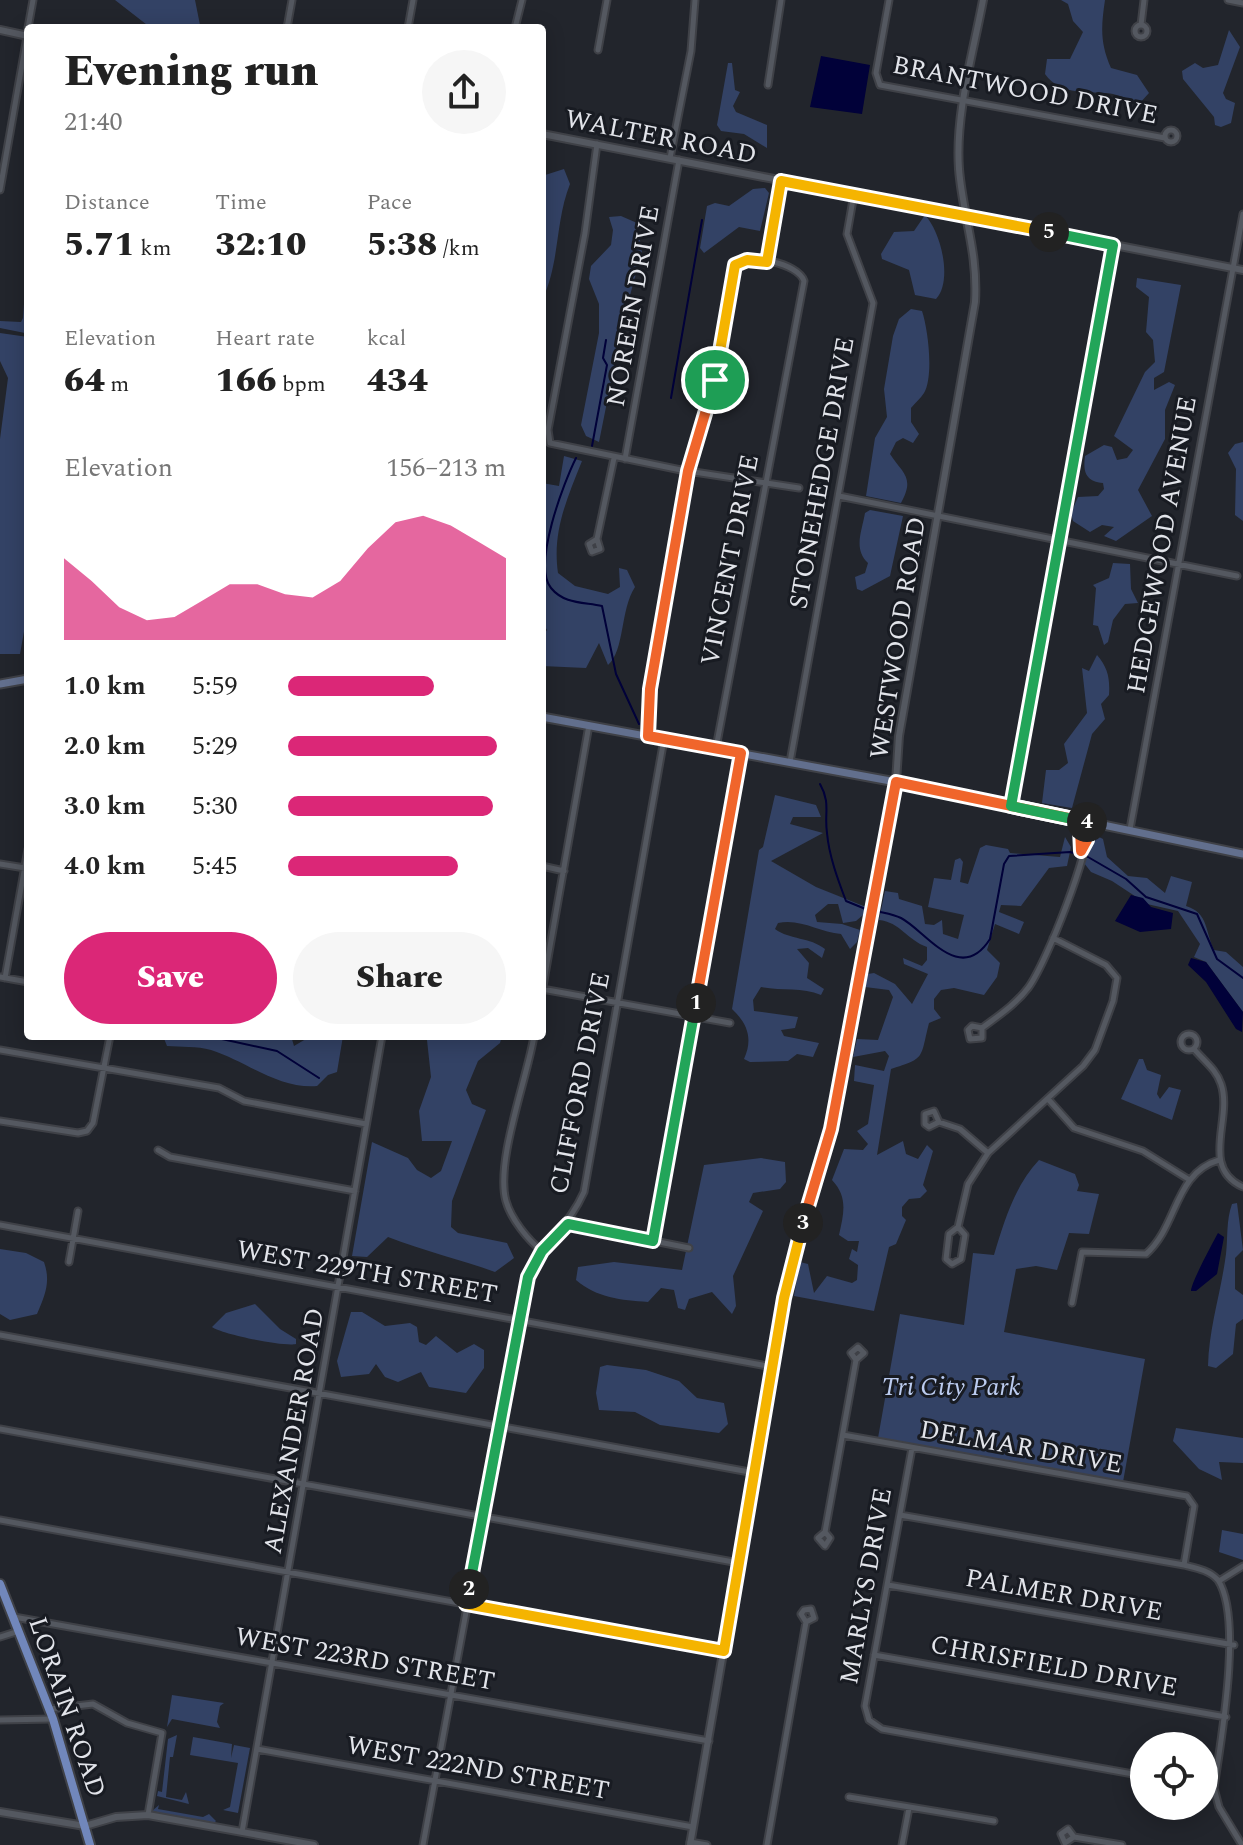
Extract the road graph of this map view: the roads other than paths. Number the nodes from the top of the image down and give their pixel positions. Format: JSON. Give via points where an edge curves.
{"nodes":[{"id":1,"x":33,"y":0,"type":"edge"},
{"id":2,"x":292,"y":0,"type":"edge"},
{"id":3,"x":413,"y":0,"type":"edge"},
{"id":4,"x":522,"y":0,"type":"edge"},
{"id":5,"x":607,"y":0,"type":"edge"},
{"id":6,"x":695,"y":0,"type":"edge"},
{"id":7,"x":781,"y":0,"type":"edge"},
{"id":8,"x":889,"y":0,"type":"edge"},
{"id":9,"x":983,"y":0,"type":"edge"},
{"id":10,"x":1144,"y":0,"type":"edge"},
{"id":11,"x":1228,"y":0,"type":"edge"},
{"id":12,"x":1243,"y":3,"type":"edge"},
{"id":13,"x":29,"y":24,"type":"edge"},
{"id":14,"x":288,"y":24,"type":"edge"},
{"id":15,"x":409,"y":24,"type":"edge"},
{"id":16,"x":516,"y":24,"type":"edge"},
{"id":17,"x":1141,"y":25,"type":"dead end"},
{"id":18,"x":0,"y":30,"type":"edge"},
{"id":19,"x":24,"y":32,"type":"edge"},
{"id":20,"x":598,"y":50,"type":"dead end"},
{"id":21,"x":24,"y":55,"type":"edge"},
{"id":22,"x":768,"y":85,"type":"dead end"},
{"id":23,"x":965,"y":101,"type":"junction"},
{"id":24,"x":546,"y":135,"type":"edge"},
{"id":25,"x":1165,"y":138,"type":"dead end"},
{"id":26,"x":597,"y":144,"type":"junction"},
{"id":27,"x":670,"y":158,"type":"junction"},
{"id":28,"x":679,"y":160,"type":"junction"},
{"id":29,"x":781,"y":181,"type":"junction"},
{"id":30,"x":0,"y":190,"type":"edge"},
{"id":31,"x":854,"y":194,"type":"junction"},
{"id":32,"x":1243,"y":214,"type":"edge"},
{"id":33,"x":968,"y":217,"type":"junction"},
{"id":34,"x":1113,"y":245,"type":"junction"},
{"id":35,"x":767,"y":262,"type":"junction"},
{"id":36,"x":1231,"y":268,"type":"junction"},
{"id":37,"x":1243,"y":270,"type":"edge"},
{"id":38,"x":614,"y":458,"type":"junction"},
{"id":39,"x":625,"y":459,"type":"junction"},
{"id":40,"x":688,"y":471,"type":"junction"},
{"id":41,"x":763,"y":484,"type":"junction"},
{"id":42,"x":799,"y":488,"type":"dead end"},
{"id":43,"x":839,"y":496,"type":"junction"},
{"id":44,"x":939,"y":516,"type":"junction"},
{"id":45,"x":597,"y":539,"type":"dead end"},
{"id":46,"x":1058,"y":540,"type":"junction"},
{"id":47,"x":1178,"y":564,"type":"junction"},
{"id":48,"x":1237,"y":576,"type":"dead end"},
{"id":49,"x":24,"y":680,"type":"edge"},
{"id":50,"x":0,"y":684,"type":"edge"},
{"id":51,"x":546,"y":718,"type":"edge"},
{"id":52,"x":589,"y":725,"type":"junction"},
{"id":53,"x":648,"y":736,"type":"junction"},
{"id":54,"x":664,"y":739,"type":"junction"},
{"id":55,"x":716,"y":748,"type":"junction"},
{"id":56,"x":741,"y":753,"type":"junction"},
{"id":57,"x":790,"y":762,"type":"junction"},
{"id":58,"x":896,"y":782,"type":"junction"},
{"id":59,"x":1011,"y":806,"type":"junction"},
{"id":60,"x":1088,"y":822,"type":"junction"},
{"id":61,"x":1130,"y":829,"type":"junction"},
{"id":62,"x":1243,"y":854,"type":"edge"},
{"id":63,"x":0,"y":864,"type":"edge"},
{"id":64,"x":546,"y":867,"type":"edge"},
{"id":65,"x":24,"y":868,"type":"edge"},
{"id":66,"x":564,"y":871,"type":"junction"},
{"id":67,"x":24,"y":873,"type":"edge"},
{"id":68,"x":1053,"y":938,"type":"junction"},
{"id":69,"x":546,"y":969,"type":"edge"},
{"id":70,"x":2,"y":977,"type":"edge"},
{"id":71,"x":24,"y":981,"type":"edge"},
{"id":72,"x":546,"y":992,"type":"edge"},
{"id":73,"x":618,"y":1003,"type":"junction"},
{"id":74,"x":693,"y":1017,"type":"junction"},
{"id":75,"x":730,"y":1023,"type":"dead end"},
{"id":76,"x":982,"y":1028,"type":"dead end"},
{"id":77,"x":109,"y":1040,"type":"edge"},
{"id":78,"x":381,"y":1040,"type":"edge"},
{"id":79,"x":533,"y":1040,"type":"edge"},
{"id":80,"x":1194,"y":1049,"type":"dead end"},
{"id":81,"x":0,"y":1050,"type":"edge"},
{"id":82,"x":104,"y":1068,"type":"junction"},
{"id":83,"x":1048,"y":1099,"type":"junction"},
{"id":84,"x":0,"y":1121,"type":"edge"},
{"id":85,"x":939,"y":1122,"type":"dead end"},
{"id":86,"x":366,"y":1124,"type":"junction"},
{"id":87,"x":158,"y":1150,"type":"dead end"},
{"id":88,"x":988,"y":1153,"type":"junction"},
{"id":89,"x":1219,"y":1160,"type":"junction"},
{"id":90,"x":1188,"y":1179,"type":"junction"},
{"id":91,"x":1243,"y":1187,"type":"edge"},
{"id":92,"x":355,"y":1191,"type":"junction"},
{"id":93,"x":78,"y":1211,"type":"dead end"},
{"id":94,"x":568,"y":1224,"type":"junction"},
{"id":95,"x":0,"y":1225,"type":"edge"},
{"id":96,"x":958,"y":1227,"type":"junction"},
{"id":97,"x":73,"y":1239,"type":"junction"},
{"id":98,"x":653,"y":1241,"type":"junction"},
{"id":99,"x":689,"y":1248,"type":"dead end"},
{"id":100,"x":542,"y":1251,"type":"junction"},
{"id":101,"x":69,"y":1262,"type":"dead end"},
{"id":102,"x":340,"y":1287,"type":"junction"},
{"id":103,"x":1072,"y":1303,"type":"dead end"},
{"id":104,"x":520,"y":1320,"type":"junction"},
{"id":105,"x":0,"y":1335,"type":"edge"},
{"id":106,"x":856,"y":1360,"type":"dead end"},
{"id":107,"x":773,"y":1367,"type":"junction"},
{"id":108,"x":321,"y":1394,"type":"junction"},
{"id":109,"x":499,"y":1426,"type":"junction"},
{"id":110,"x":0,"y":1429,"type":"edge"},
{"id":111,"x":843,"y":1435,"type":"junction"},
{"id":112,"x":912,"y":1448,"type":"junction"},
{"id":113,"x":755,"y":1473,"type":"junction"},
{"id":114,"x":305,"y":1483,"type":"junction"},
{"id":115,"x":900,"y":1515,"type":"junction"},
{"id":116,"x":482,"y":1516,"type":"junction"},
{"id":117,"x":0,"y":1520,"type":"edge"},
{"id":118,"x":825,"y":1532,"type":"dead end"},
{"id":119,"x":739,"y":1563,"type":"junction"},
{"id":120,"x":1184,"y":1565,"type":"junction"},
{"id":121,"x":1243,"y":1566,"type":"edge"},
{"id":122,"x":288,"y":1572,"type":"junction"},
{"id":123,"x":1219,"y":1581,"type":"junction"},
{"id":124,"x":0,"y":1584,"type":"edge"},
{"id":125,"x":888,"y":1585,"type":"junction"},
{"id":126,"x":466,"y":1604,"type":"junction"},
{"id":127,"x":14,"y":1617,"type":"junction"},
{"id":128,"x":806,"y":1622,"type":"dead end"},
{"id":129,"x":20,"y":1631,"type":"junction"},
{"id":130,"x":0,"y":1637,"type":"edge"},
{"id":131,"x":1234,"y":1645,"type":"junction"},
{"id":132,"x":724,"y":1651,"type":"junction"},
{"id":133,"x":874,"y":1655,"type":"junction"},
{"id":134,"x":272,"y":1662,"type":"junction"},
{"id":135,"x":450,"y":1694,"type":"junction"},
{"id":136,"x":51,"y":1714,"type":"junction"},
{"id":137,"x":1226,"y":1717,"type":"junction"},
{"id":138,"x":0,"y":1720,"type":"edge"},
{"id":139,"x":709,"y":1741,"type":"junction"},
{"id":140,"x":257,"y":1749,"type":"junction"},
{"id":141,"x":1218,"y":1764,"type":"edge"},
{"id":142,"x":1130,"y":1773,"type":"edge"},
{"id":143,"x":434,"y":1780,"type":"junction"},
{"id":144,"x":849,"y":1797,"type":"dead end"},
{"id":145,"x":1218,"y":1803,"type":"edge"},
{"id":146,"x":909,"y":1808,"type":"junction"},
{"id":147,"x":0,"y":1812,"type":"edge"},
{"id":148,"x":148,"y":1815,"type":"junction"},
{"id":149,"x":994,"y":1821,"type":"dead end"},
{"id":150,"x":85,"y":1826,"type":"junction"},
{"id":151,"x":693,"y":1827,"type":"junction"},
{"id":152,"x":242,"y":1832,"type":"junction"},
{"id":153,"x":1074,"y":1837,"type":"dead end"},
{"id":154,"x":690,"y":1844,"type":"edge"},
{"id":155,"x":90,"y":1845,"type":"edge"},
{"id":156,"x":314,"y":1845,"type":"edge"},
{"id":157,"x":423,"y":1845,"type":"edge"},
{"id":158,"x":707,"y":1845,"type":"edge"},
{"id":159,"x":767,"y":1845,"type":"edge"},
{"id":160,"x":902,"y":1845,"type":"edge"},
{"id":161,"x":1122,"y":1845,"type":"edge"},
{"id":162,"x":1242,"y":1845,"type":"edge"}],
"edges":[{"from":1,"to":13,"type":"street"},
{"from":2,"to":14,"type":"street"},
{"from":3,"to":15,"type":"street"},
{"from":4,"to":16,"type":"street"},
{"from":5,"to":20,"type":"street"},
{"from":6,"to":27,"type":"street","via":[[691,51]]},
{"from":7,"to":22,"type":"street"},
{"from":8,"to":23,"type":"street","name":"BRANTWOOD DRIVE","via":[[877,80],[887,87]]},
{"from":9,"to":23,"type":"street","name":"WESTWOOD ROAD"},
{"from":10,"to":17,"type":"street"},
{"from":11,"to":12,"type":"street"},
{"from":18,"to":19,"type":"street"},
{"from":21,"to":30,"type":"street"},
{"from":23,"to":25,"type":"street","name":"BRANTWOOD DRIVE"},
{"from":23,"to":33,"type":"street","name":"WESTWOOD ROAD","via":[[959,168]]},
{"from":24,"to":26,"type":"street","name":"WALTER ROAD"},
{"from":26,"to":27,"type":"street","name":"WALTER ROAD"},
{"from":26,"to":38,"type":"street","via":[[548,430],[550,443]]},
{"from":27,"to":28,"type":"street","name":"WALTER ROAD"},
{"from":28,"to":29,"type":"street","name":"WALTER ROAD"},
{"from":28,"to":39,"type":"street","name":"NOREEN DRIVE"},
{"from":29,"to":31,"type":"street","name":"WALTER ROAD"},
{"from":29,"to":35,"type":"street"},
{"from":31,"to":33,"type":"street","name":"WALTER ROAD"},
{"from":31,"to":43,"type":"street","name":"STONEHEDGE DRIVE","via":[[847,234],[873,303]]},
{"from":32,"to":36,"type":"street","name":"HEDGEWOOD AVENUE"},
{"from":33,"to":34,"type":"street","name":"WALTER ROAD"},
{"from":33,"to":44,"type":"street","name":"WESTWOOD ROAD","via":[[975,252],[975,302]]},
{"from":34,"to":36,"type":"street","name":"WALTER ROAD"},
{"from":34,"to":46,"type":"street"},
{"from":35,"to":40,"type":"street","via":[[735,265],[715,380]]},
{"from":35,"to":41,"type":"street","name":"VINCENT DRIVE","via":[[793,268],[804,281]]},
{"from":36,"to":37,"type":"street","name":"WALTER ROAD"},
{"from":36,"to":47,"type":"street","name":"HEDGEWOOD AVENUE"},
{"from":38,"to":39,"type":"street"},
{"from":38,"to":45,"type":"street"},
{"from":39,"to":40,"type":"street"},
{"from":40,"to":41,"type":"street"},
{"from":40,"to":53,"type":"street","via":[[650,689]]},
{"from":41,"to":42,"type":"street"},
{"from":41,"to":55,"type":"street","name":"VINCENT DRIVE"},
{"from":43,"to":44,"type":"street"},
{"from":43,"to":57,"type":"street","name":"STONEHEDGE DRIVE"},
{"from":44,"to":46,"type":"street"},
{"from":44,"to":58,"type":"street","name":"WESTWOOD ROAD","via":[[899,736]]},
{"from":46,"to":47,"type":"street"},
{"from":46,"to":59,"type":"street"},
{"from":47,"to":48,"type":"street"},
{"from":47,"to":61,"type":"street","name":"HEDGEWOOD AVENUE"},
{"from":49,"to":50,"type":"main road"},
{"from":51,"to":52,"type":"main road"},
{"from":52,"to":53,"type":"main road"},
{"from":52,"to":66,"type":"street"},
{"from":53,"to":54,"type":"main road"},
{"from":54,"to":55,"type":"main road"},
{"from":54,"to":73,"type":"street","name":"CLIFFORD DRIVE"},
{"from":55,"to":56,"type":"main road"},
{"from":56,"to":57,"type":"main road"},
{"from":56,"to":74,"type":"street"},
{"from":57,"to":58,"type":"main road"},
{"from":58,"to":59,"type":"main road"},
{"from":58,"to":107,"type":"street","name":"WESTWOOD ROAD","via":[[831,1129],[784,1298]]},
{"from":59,"to":60,"type":"main road"},
{"from":60,"to":61,"type":"main road"},
{"from":60,"to":68,"type":"street","via":[[1072,890]]},
{"from":61,"to":62,"type":"main road"},
{"from":63,"to":65,"type":"street"},
{"from":64,"to":66,"type":"street"},
{"from":66,"to":69,"type":"street"},
{"from":67,"to":70,"type":"street"},
{"from":68,"to":76,"type":"street","via":[[1022,995]]},
{"from":68,"to":83,"type":"street","via":[[1106,965],[1117,985],[1095,1050]]},
{"from":70,"to":71,"type":"street"},
{"from":72,"to":73,"type":"street"},
{"from":73,"to":74,"type":"street"},
{"from":73,"to":94,"type":"street","name":"CLIFFORD DRIVE","via":[[584,1192]]},
{"from":74,"to":75,"type":"street"},
{"from":74,"to":98,"type":"street"},
{"from":77,"to":82,"type":"street"},
{"from":78,"to":86,"type":"street","name":"ALEXANDER ROAD"},
{"from":79,"to":100,"type":"street","via":[[504,1191],[506,1204]]},
{"from":80,"to":89,"type":"street","via":[[1216,1073],[1224,1096]]},
{"from":81,"to":82,"type":"street"},
{"from":82,"to":84,"type":"street","via":[[87,1131]]},
{"from":82,"to":86,"type":"street","via":[[219,1088],[244,1101]]},
{"from":83,"to":88,"type":"street"},
{"from":83,"to":90,"type":"street","via":[[1074,1128],[1143,1151]]},
{"from":85,"to":88,"type":"street","via":[[973,1137]]},
{"from":86,"to":92,"type":"street","name":"ALEXANDER ROAD"},
{"from":87,"to":92,"type":"street","via":[[170,1157]]},
{"from":88,"to":96,"type":"street","via":[[968,1184]]},
{"from":89,"to":90,"type":"street"},
{"from":89,"to":91,"type":"street","via":[[1230,1179]]},
{"from":90,"to":103,"type":"street","via":[[1161,1238],[1146,1254],[1082,1252]]},
{"from":92,"to":102,"type":"street","name":"ALEXANDER ROAD"},
{"from":93,"to":97,"type":"street"},
{"from":94,"to":98,"type":"street"},
{"from":94,"to":100,"type":"street","name":"CLIFFORD DRIVE"},
{"from":95,"to":97,"type":"street","name":"WEST 229TH STREET"},
{"from":96,"to":96,"type":"street","via":[[949,1234],[946,1254],[952,1264],[961,1259],[965,1235]]},
{"from":97,"to":101,"type":"street"},
{"from":97,"to":102,"type":"street","name":"WEST 229TH STREET"},
{"from":98,"to":99,"type":"street"},
{"from":100,"to":104,"type":"street","name":"CLIFFORD DRIVE","via":[[528,1277]]},
{"from":102,"to":104,"type":"street","name":"WEST 229TH STREET"},
{"from":102,"to":108,"type":"street","name":"ALEXANDER ROAD"},
{"from":104,"to":107,"type":"street","name":"WEST 229TH STREET"},
{"from":104,"to":109,"type":"street","name":"CLIFFORD DRIVE"},
{"from":105,"to":108,"type":"street"},
{"from":106,"to":111,"type":"street"},
{"from":107,"to":113,"type":"street","name":"WESTWOOD ROAD"},
{"from":108,"to":109,"type":"street"},
{"from":108,"to":114,"type":"street","name":"ALEXANDER ROAD"},
{"from":109,"to":113,"type":"street"},
{"from":109,"to":116,"type":"street","name":"CLIFFORD DRIVE"},
{"from":110,"to":114,"type":"street"},
{"from":111,"to":112,"type":"street","name":"DELMAR DRIVE"},
{"from":111,"to":118,"type":"street"},
{"from":112,"to":115,"type":"street","name":"MARLYS DRIVE"},
{"from":112,"to":120,"type":"street","name":"DELMAR DRIVE","via":[[1183,1495],[1194,1506]]},
{"from":113,"to":119,"type":"street","name":"WESTWOOD ROAD"},
{"from":114,"to":116,"type":"street"},
{"from":114,"to":122,"type":"street","name":"ALEXANDER ROAD"},
{"from":115,"to":120,"type":"street"},
{"from":115,"to":125,"type":"street","name":"MARLYS DRIVE"},
{"from":116,"to":119,"type":"street"},
{"from":116,"to":126,"type":"street","name":"CLIFFORD DRIVE"},
{"from":117,"to":122,"type":"street"},
{"from":119,"to":132,"type":"street","name":"WESTWOOD ROAD"},
{"from":120,"to":123,"type":"street"},
{"from":121,"to":123,"type":"street"},
{"from":122,"to":126,"type":"street"},
{"from":122,"to":134,"type":"street","name":"ALEXANDER ROAD"},
{"from":123,"to":131,"type":"street","via":[[1229,1597]]},
{"from":124,"to":127,"type":"main road","name":"LORAIN ROAD"},
{"from":125,"to":131,"type":"street","name":"PALMER DRIVE"},
{"from":125,"to":133,"type":"street","name":"MARLYS DRIVE"},
{"from":126,"to":132,"type":"street"},
{"from":126,"to":135,"type":"street","name":"CLIFFORD DRIVE"},
{"from":127,"to":129,"type":"main road","name":"LORAIN ROAD"},
{"from":127,"to":134,"type":"street","name":"WEST 223RD STREET"},
{"from":128,"to":159,"type":"street"},
{"from":129,"to":130,"type":"street"},
{"from":129,"to":136,"type":"main road","name":"LORAIN ROAD"},
{"from":131,"to":137,"type":"street"},
{"from":132,"to":139,"type":"street","name":"WESTWOOD ROAD"},
{"from":133,"to":137,"type":"street","name":"CHRISFIELD DRIVE"},
{"from":133,"to":142,"type":"street","name":"MARLYS DRIVE","via":[[865,1706],[877,1727]]},
{"from":134,"to":135,"type":"street","name":"WEST 223RD STREET"},
{"from":134,"to":140,"type":"street","name":"ALEXANDER ROAD"},
{"from":135,"to":139,"type":"street","name":"WEST 223RD STREET"},
{"from":135,"to":143,"type":"street","name":"CLIFFORD DRIVE"},
{"from":136,"to":138,"type":"street"},
{"from":136,"to":148,"type":"street","via":[[93,1704],[127,1723],[162,1733]]},
{"from":136,"to":150,"type":"main road","name":"LORAIN ROAD"},
{"from":137,"to":141,"type":"street"},
{"from":139,"to":151,"type":"street","name":"WESTWOOD ROAD"},
{"from":140,"to":143,"type":"street","name":"WEST 222ND STREET"},
{"from":140,"to":152,"type":"street","name":"ALEXANDER ROAD"},
{"from":143,"to":151,"type":"street","name":"WEST 222ND STREET"},
{"from":143,"to":157,"type":"street","name":"CLIFFORD DRIVE"},
{"from":144,"to":146,"type":"street"},
{"from":145,"to":162,"type":"street"},
{"from":146,"to":149,"type":"street"},
{"from":146,"to":160,"type":"street"},
{"from":147,"to":150,"type":"street"},
{"from":148,"to":150,"type":"street"},
{"from":148,"to":152,"type":"street"},
{"from":150,"to":155,"type":"main road","name":"LORAIN ROAD"},
{"from":151,"to":154,"type":"street","name":"WESTWOOD ROAD"},
{"from":152,"to":156,"type":"street"},
{"from":153,"to":161,"type":"street"},
{"from":154,"to":158,"type":"street"}]}
